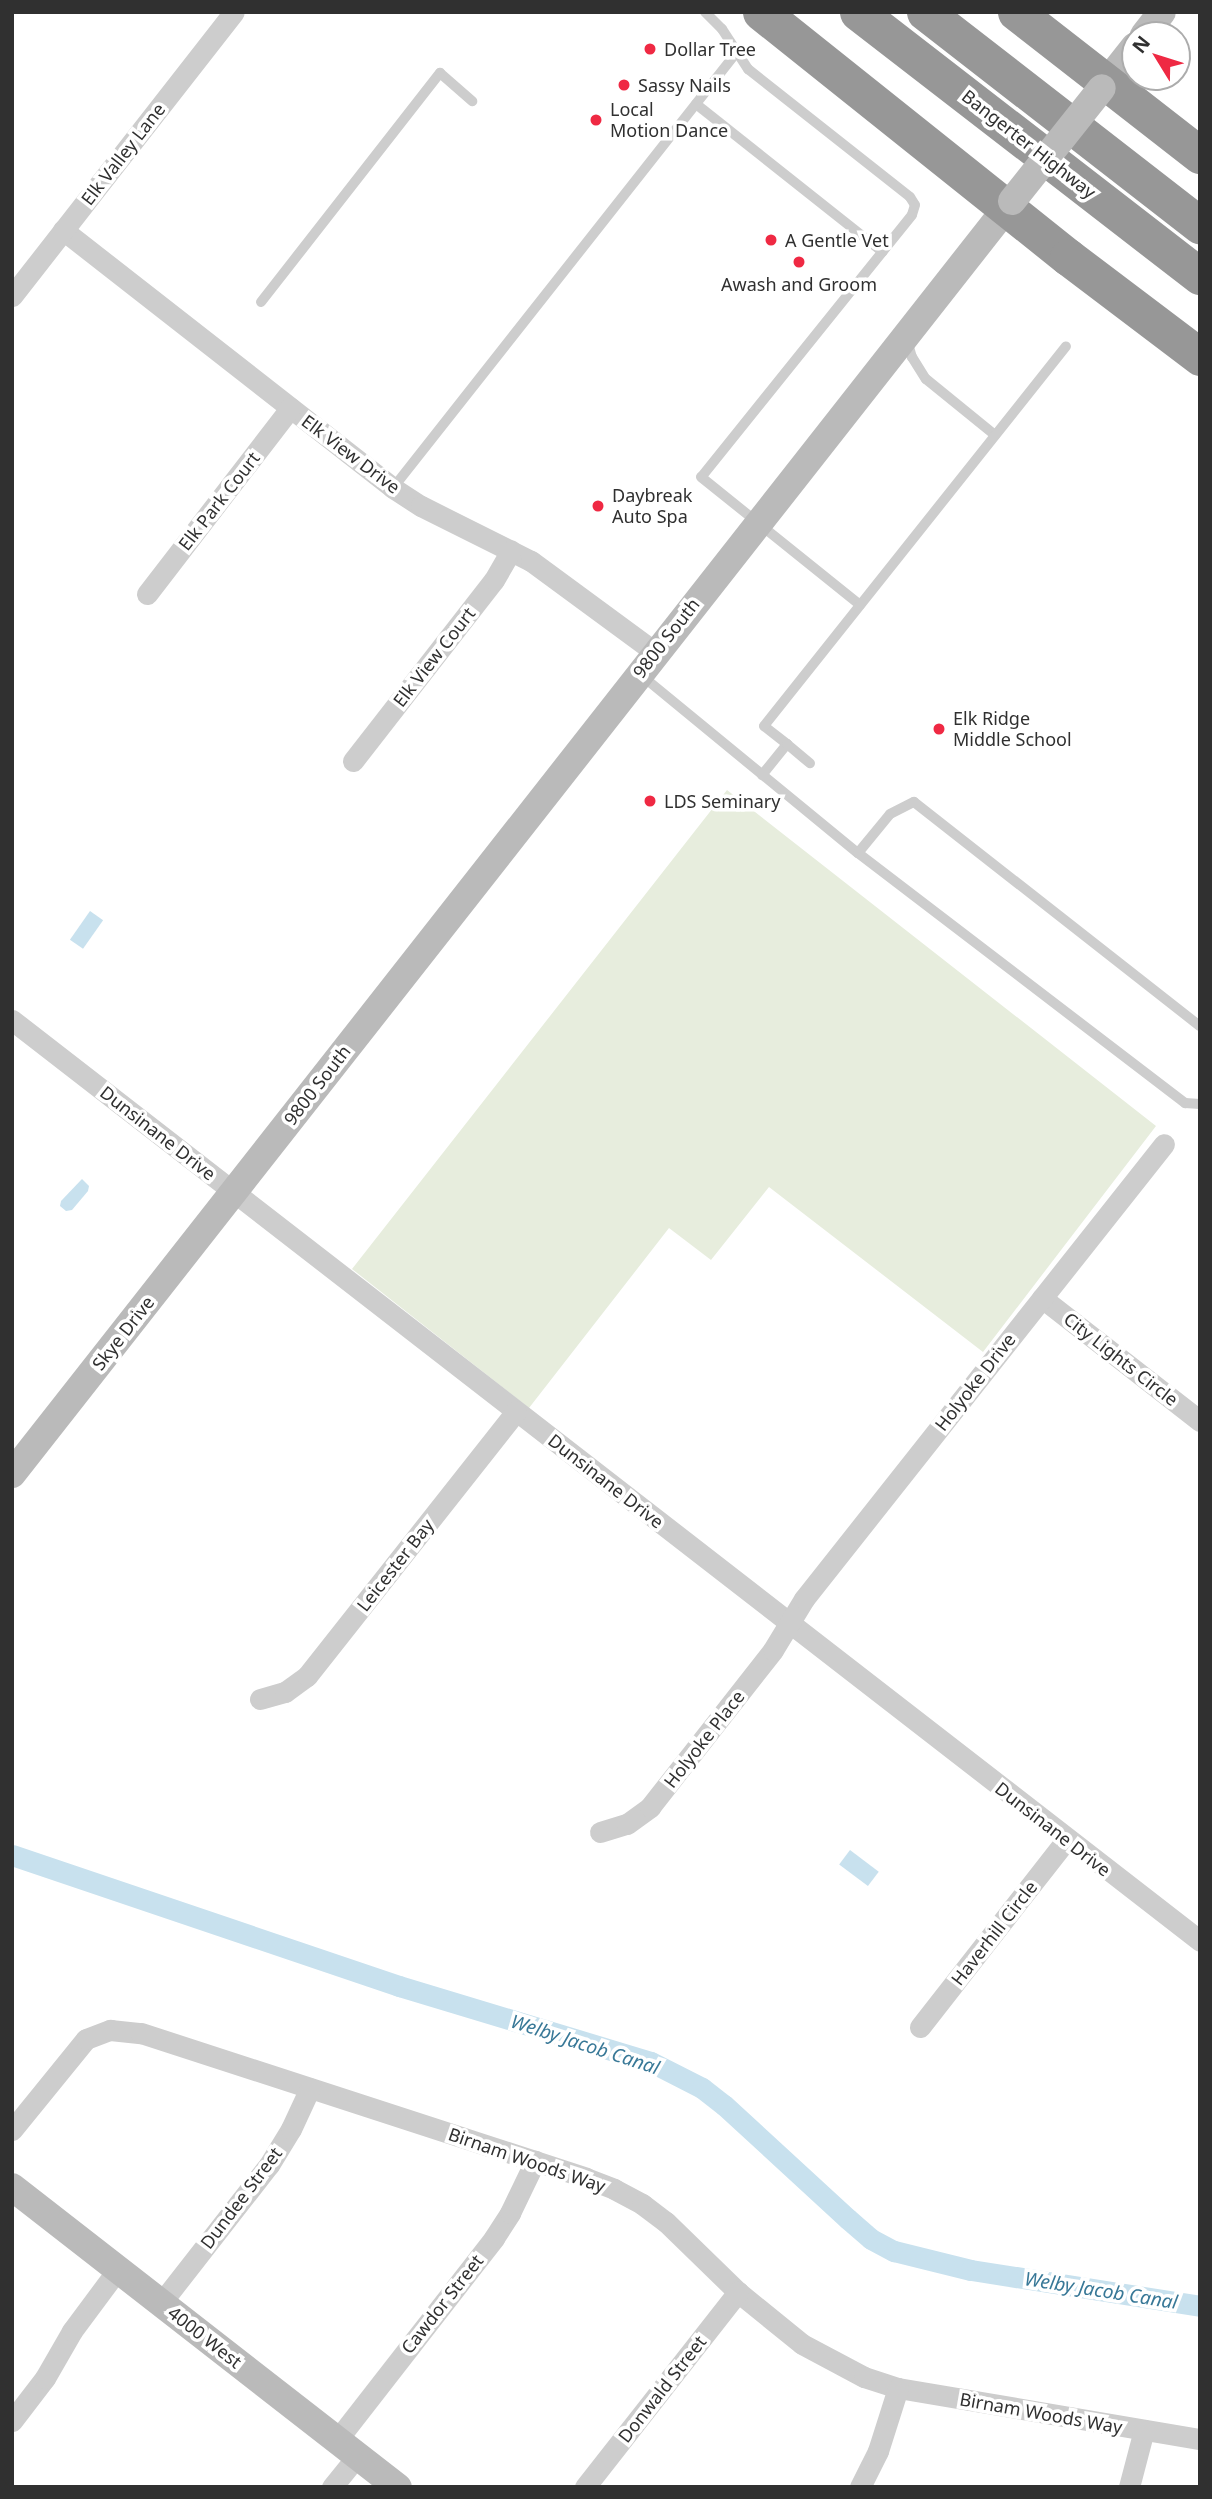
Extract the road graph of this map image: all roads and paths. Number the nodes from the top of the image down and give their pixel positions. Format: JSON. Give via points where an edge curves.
{"nodes":[{"id":1,"x":234,"y":12,"type":"edge"},
{"id":2,"x":705,"y":12,"type":"edge"},
{"id":3,"x":761,"y":12,"type":"edge"},
{"id":4,"x":858,"y":12,"type":"edge"},
{"id":5,"x":925,"y":12,"type":"edge"},
{"id":6,"x":1016,"y":12,"type":"edge"},
{"id":7,"x":736,"y":53,"type":"junction"},
{"id":8,"x":1121,"y":63,"type":"edge"},
{"id":9,"x":1104,"y":84,"type":"junction"},
{"id":10,"x":472,"y":101,"type":"dead end"},
{"id":11,"x":696,"y":104,"type":"junction"},
{"id":12,"x":1200,"y":155,"type":"edge"},
{"id":13,"x":1009,"y":205,"type":"junction"},
{"id":14,"x":1200,"y":225,"type":"edge"},
{"id":15,"x":63,"y":230,"type":"junction"},
{"id":16,"x":883,"y":252,"type":"junction"},
{"id":17,"x":1200,"y":276,"type":"edge"},
{"id":18,"x":12,"y":296,"type":"edge"},
{"id":19,"x":261,"y":302,"type":"dead end"},
{"id":20,"x":906,"y":334,"type":"junction"},
{"id":21,"x":1066,"y":346,"type":"dead end"},
{"id":22,"x":1200,"y":357,"type":"edge"},
{"id":23,"x":290,"y":408,"type":"junction"},
{"id":24,"x":995,"y":435,"type":"junction"},
{"id":25,"x":393,"y":488,"type":"junction"},
{"id":26,"x":757,"y":523,"type":"junction"},
{"id":27,"x":511,"y":551,"type":"junction"},
{"id":28,"x":147,"y":594,"type":"dead end"},
{"id":29,"x":860,"y":605,"type":"junction"},
{"id":30,"x":647,"y":663,"type":"junction"},
{"id":31,"x":787,"y":744,"type":"junction"},
{"id":32,"x":353,"y":761,"type":"dead end"},
{"id":33,"x":810,"y":762,"type":"dead end"},
{"id":34,"x":762,"y":775,"type":"junction"},
{"id":35,"x":858,"y":853,"type":"junction"},
{"id":36,"x":12,"y":1020,"type":"edge"},
{"id":37,"x":1200,"y":1026,"type":"edge"},
{"id":38,"x":1200,"y":1104,"type":"edge"},
{"id":39,"x":1164,"y":1143,"type":"dead end"},
{"id":40,"x":234,"y":1192,"type":"junction"},
{"id":41,"x":1042,"y":1298,"type":"junction"},
{"id":42,"x":516,"y":1411,"type":"junction"},
{"id":43,"x":1200,"y":1421,"type":"edge"},
{"id":44,"x":12,"y":1474,"type":"edge"},
{"id":45,"x":789,"y":1623,"type":"junction"},
{"id":46,"x":260,"y":1699,"type":"dead end"},
{"id":47,"x":600,"y":1832,"type":"dead end"},
{"id":48,"x":1067,"y":1839,"type":"junction"},
{"id":49,"x":1200,"y":1941,"type":"edge"},
{"id":50,"x":920,"y":2027,"type":"dead end"},
{"id":51,"x":310,"y":2088,"type":"junction"},
{"id":52,"x":12,"y":2130,"type":"edge"},
{"id":53,"x":534,"y":2161,"type":"junction"},
{"id":54,"x":12,"y":2187,"type":"edge"},
{"id":55,"x":118,"y":2269,"type":"junction"},
{"id":56,"x":738,"y":2292,"type":"junction"},
{"id":57,"x":161,"y":2302,"type":"junction"},
{"id":58,"x":898,"y":2388,"type":"junction"},
{"id":59,"x":12,"y":2421,"type":"edge"},
{"id":60,"x":1144,"y":2430,"type":"junction"},
{"id":61,"x":1200,"y":2439,"type":"edge"},
{"id":62,"x":348,"y":2447,"type":"junction"},
{"id":63,"x":332,"y":2487,"type":"edge"},
{"id":64,"x":398,"y":2487,"type":"edge"},
{"id":65,"x":586,"y":2487,"type":"edge"},
{"id":66,"x":860,"y":2487,"type":"edge"},
{"id":67,"x":1129,"y":2487,"type":"edge"}],
"edges":[{"from":1,"to":15,"type":"street","name":"Elk Valley Lane"},
{"from":2,"to":7,"type":"lane"},
{"from":3,"to":13,"type":"highway"},
{"from":4,"to":17,"type":"highway","name":"Bangerter Highway"},
{"from":5,"to":14,"type":"highway"},
{"from":6,"to":9,"type":"highway"},
{"from":7,"to":11,"type":"lane"},
{"from":7,"to":16,"type":"lane","via":[[748,69],[913,201],[912,215]]},
{"from":8,"to":9,"type":"main road","name":"9800 South"},
{"from":9,"to":12,"type":"highway"},
{"from":9,"to":13,"type":"main road","name":"9800 South","bridge":true},
{"from":10,"to":19,"type":"lane","via":[[440,73]]},
{"from":11,"to":16,"type":"lane"},
{"from":11,"to":25,"type":"lane"},
{"from":13,"to":20,"type":"main road","name":"9800 South"},
{"from":13,"to":22,"type":"highway"},
{"from":15,"to":18,"type":"street","name":"Elk Valley Lane"},
{"from":15,"to":23,"type":"street","name":"Elk View Drive"},
{"from":16,"to":26,"type":"lane","via":[[701,477]]},
{"from":20,"to":24,"type":"lane","via":[[912,357],[926,379]]},
{"from":20,"to":26,"type":"main road","name":"9800 South"},
{"from":21,"to":24,"type":"lane"},
{"from":23,"to":25,"type":"street","name":"Elk View Drive"},
{"from":23,"to":28,"type":"street","name":"Elk Park Court"},
{"from":24,"to":29,"type":"lane"},
{"from":25,"to":27,"type":"street","name":"Elk View Drive"},
{"from":26,"to":29,"type":"lane"},
{"from":26,"to":30,"type":"main road","name":"9800 South"},
{"from":27,"to":30,"type":"street","name":"Elk View Drive","via":[[549,574]]},
{"from":27,"to":32,"type":"street","name":"Elk View Court","via":[[494,580]]},
{"from":29,"to":31,"type":"lane","via":[[764,726]]},
{"from":30,"to":34,"type":"lane"},
{"from":30,"to":40,"type":"main road","name":"9800 South"},
{"from":31,"to":33,"type":"lane"},
{"from":31,"to":34,"type":"lane"},
{"from":34,"to":35,"type":"lane"},
{"from":35,"to":37,"type":"lane","via":[[890,814],[914,802]]},
{"from":35,"to":38,"type":"lane","via":[[1185,1103]]},
{"from":36,"to":40,"type":"street","name":"Dunsinane Drive"},
{"from":39,"to":41,"type":"street","name":"Holyoke Drive"},
{"from":40,"to":42,"type":"street","name":"Dunsinane Drive"},
{"from":40,"to":44,"type":"main road","name":"Skye Drive"},
{"from":41,"to":43,"type":"street","name":"City Lights Circle"},
{"from":41,"to":45,"type":"street","name":"Holyoke Drive"},
{"from":42,"to":45,"type":"street","name":"Dunsinane Drive"},
{"from":42,"to":46,"type":"street","name":"Leicester Bay","via":[[307,1676],[285,1692]]},
{"from":45,"to":47,"type":"street","name":"Holyoke Place","via":[[773,1650],[650,1807],[626,1824]]},
{"from":45,"to":48,"type":"street","name":"Dunsinane Drive"},
{"from":48,"to":49,"type":"street","name":"Dunsinane Drive"},
{"from":48,"to":50,"type":"street","name":"Haverhill Circle"},
{"from":51,"to":52,"type":"street","name":"Birnam Woods Way","via":[[141,2033],[110,2030],[76,2048]]},
{"from":51,"to":53,"type":"street","name":"Birnam Woods Way"},
{"from":51,"to":57,"type":"street","name":"Dundee Street","via":[[269,2165]]},
{"from":53,"to":56,"type":"street","name":"Birnam Woods Way","via":[[642,2204],[690,2243]]},
{"from":53,"to":62,"type":"street","name":"Cawdor Street","via":[[494,2238]]},
{"from":54,"to":55,"type":"main road","name":"4000 West"},
{"from":55,"to":57,"type":"main road","name":"4000 West"},
{"from":55,"to":59,"type":"street"},
{"from":56,"to":58,"type":"street","name":"Birnam Woods Way","via":[[802,2344],[864,2377]]},
{"from":56,"to":65,"type":"street","name":"Donwald Street"},
{"from":57,"to":62,"type":"main road","name":"4000 West"},
{"from":58,"to":60,"type":"street","name":"Birnam Woods Way"},
{"from":58,"to":66,"type":"street","via":[[878,2451]]},
{"from":60,"to":61,"type":"street","name":"Birnam Woods Way"},
{"from":60,"to":67,"type":"street"},
{"from":62,"to":63,"type":"street","name":"Cawdor Street"},
{"from":62,"to":64,"type":"main road","name":"4000 West"}]}
